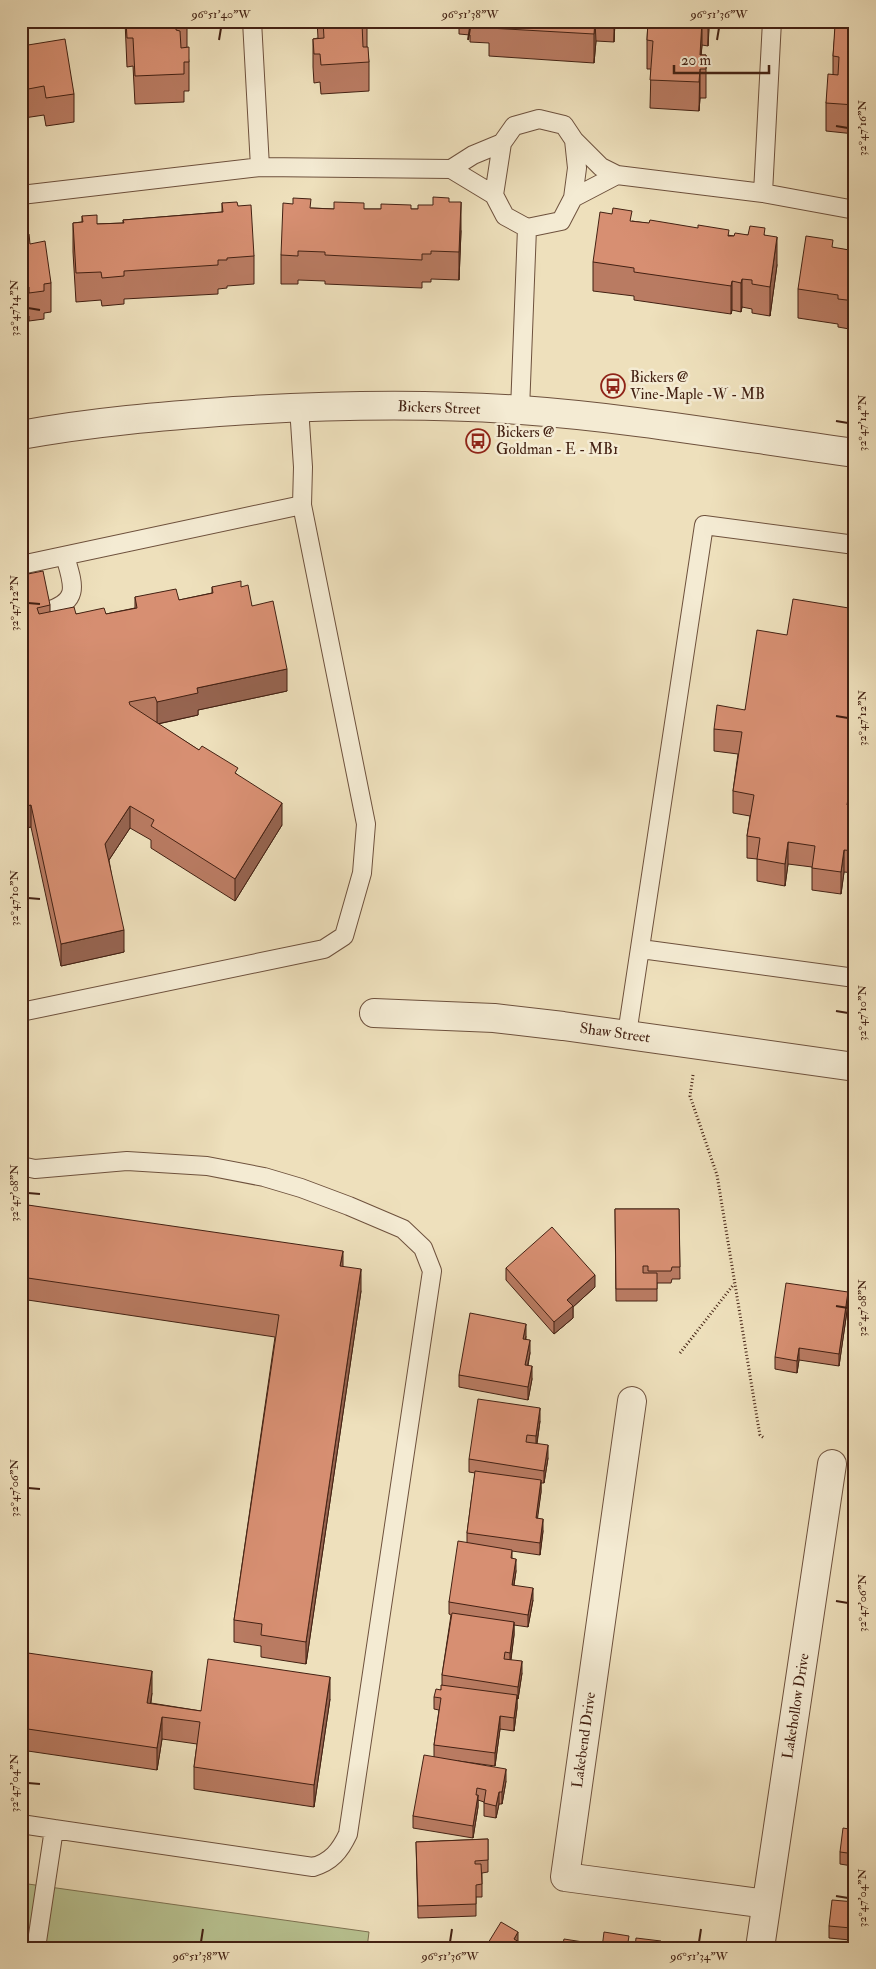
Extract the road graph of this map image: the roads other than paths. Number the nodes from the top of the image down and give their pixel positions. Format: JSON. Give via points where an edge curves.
{"nodes":[{"id":1,"x":252,"y":21,"type":"edge"},
{"id":2,"x":772,"y":21,"type":"edge"},
{"id":3,"x":574,"y":140,"type":"junction"},
{"id":4,"x":502,"y":143,"type":"junction"},
{"id":5,"x":260,"y":167,"type":"junction"},
{"id":6,"x":451,"y":169,"type":"junction"},
{"id":7,"x":617,"y":175,"type":"junction"},
{"id":8,"x":763,"y":192,"type":"junction"},
{"id":9,"x":21,"y":195,"type":"edge"},
{"id":10,"x":494,"y":195,"type":"junction"},
{"id":11,"x":573,"y":198,"type":"junction"},
{"id":12,"x":855,"y":210,"type":"edge"},
{"id":13,"x":527,"y":228,"type":"junction"},
{"id":14,"x":299,"y":407,"type":"junction"},
{"id":15,"x":520,"y":410,"type":"junction"},
{"id":16,"x":21,"y":436,"type":"edge"},
{"id":17,"x":855,"y":454,"type":"edge"},
{"id":18,"x":302,"y":505,"type":"junction"},
{"id":19,"x":855,"y":545,"type":"edge"},
{"id":20,"x":65,"y":556,"type":"junction"},
{"id":21,"x":21,"y":565,"type":"edge"},
{"id":22,"x":47,"y":611,"type":"edge"},
{"id":23,"x":641,"y":949,"type":"junction"},
{"id":24,"x":855,"y":978,"type":"edge"},
{"id":25,"x":21,"y":1012,"type":"edge"},
{"id":26,"x":374,"y":1013,"type":"dead end"},
{"id":27,"x":627,"y":1034,"type":"junction"},
{"id":28,"x":855,"y":1068,"type":"edge"},
{"id":29,"x":21,"y":1166,"type":"edge"},
{"id":30,"x":632,"y":1401,"type":"dead end"},
{"id":31,"x":832,"y":1464,"type":"dead end"},
{"id":32,"x":21,"y":1824,"type":"edge"},
{"id":33,"x":54,"y":1829,"type":"junction"},
{"id":34,"x":766,"y":1904,"type":"junction"},
{"id":35,"x":36,"y":1948,"type":"edge"},
{"id":36,"x":760,"y":1948,"type":"edge"}],
"edges":[{"from":1,"to":5,"type":"lane"},
{"from":2,"to":8,"type":"lane"},
{"from":3,"to":4,"type":"lane","via":[[564,125],[539,119],[514,126]]},
{"from":3,"to":7,"type":"lane","via":[[601,167]]},
{"from":3,"to":11,"type":"lane","via":[[577,168]]},
{"from":4,"to":6,"type":"lane"},
{"from":4,"to":10,"type":"lane"},
{"from":5,"to":6,"type":"lane"},
{"from":5,"to":9,"type":"lane"},
{"from":6,"to":10,"type":"lane"},
{"from":7,"to":8,"type":"lane"},
{"from":7,"to":11,"type":"lane"},
{"from":8,"to":12,"type":"lane"},
{"from":10,"to":13,"type":"lane","via":[[505,216]]},
{"from":11,"to":13,"type":"lane","via":[[560,221]]},
{"from":13,"to":15,"type":"lane"},
{"from":14,"to":15,"type":"street","name":"Bickers Street"},
{"from":14,"to":16,"type":"street","name":"Bickers Street","via":[[80,425]]},
{"from":14,"to":18,"type":"lane"},
{"from":15,"to":17,"type":"street","name":"Bickers Street","via":[[614,419]]},
{"from":18,"to":20,"type":"lane"},
{"from":18,"to":25,"type":"lane","via":[[366,824],[362,873],[344,936],[324,949]]},
{"from":19,"to":23,"type":"lane","via":[[704,524]]},
{"from":20,"to":21,"type":"lane"},
{"from":20,"to":22,"type":"lane","via":[[73,588],[70,599],[60,608]]},
{"from":23,"to":24,"type":"lane"},
{"from":23,"to":27,"type":"lane"},
{"from":26,"to":27,"type":"street","name":"Shaw Street","via":[[494,1018]]},
{"from":27,"to":28,"type":"street","name":"Shaw Street"},
{"from":29,"to":33,"type":"lane","via":[[35,1168],[127,1161],[207,1166],[264,1177],[301,1188],[403,1229],[422,1248],[432,1270],[348,1834],[342,1846],[324,1864],[313,1867]]},
{"from":30,"to":34,"type":"street","name":"Lakebend Drive","via":[[565,1877]]},
{"from":31,"to":34,"type":"street","name":"Lakehollow Drive"},
{"from":32,"to":33,"type":"lane"},
{"from":33,"to":35,"type":"lane"},
{"from":34,"to":36,"type":"street","name":"Lakehollow Drive"}]}
